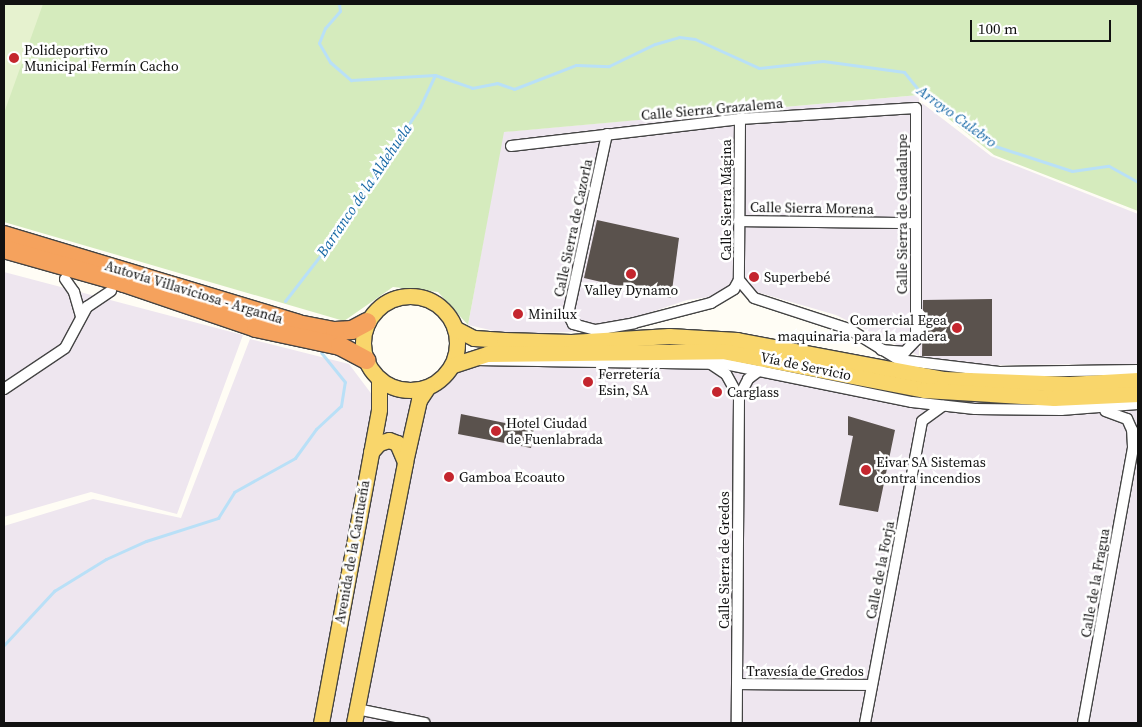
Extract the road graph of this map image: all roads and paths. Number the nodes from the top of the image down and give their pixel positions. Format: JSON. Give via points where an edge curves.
{"nodes":[{"id":1,"x":916,"y":108,"type":"joint"},
{"id":2,"x":740,"y":119,"type":"junction"},
{"id":3,"x":607,"y":134,"type":"junction"},
{"id":4,"x":511,"y":146,"type":"dead end"},
{"id":5,"x":739,"y":221,"type":"junction"},
{"id":6,"x":915,"y":223,"type":"junction"},
{"id":7,"x":4,"y":235,"type":"edge"},
{"id":8,"x":4,"y":249,"type":"edge"},
{"id":9,"x":65,"y":280,"type":"dead end"},
{"id":10,"x":740,"y":280,"type":"junction"},
{"id":11,"x":111,"y":291,"type":"joint"},
{"id":12,"x":711,"y":303,"type":"joint"},
{"id":13,"x":213,"y":314,"type":"junction"},
{"id":14,"x":81,"y":317,"type":"junction"},
{"id":15,"x":367,"y":322,"type":"junction"},
{"id":16,"x":456,"y":329,"type":"junction"},
{"id":17,"x":881,"y":350,"type":"junction"},
{"id":18,"x":467,"y":359,"type":"junction"},
{"id":19,"x":366,"y":360,"type":"junction"},
{"id":20,"x":711,"y":364,"type":"junction"},
{"id":21,"x":453,"y":365,"type":"junction"},
{"id":22,"x":760,"y":370,"type":"junction"},
{"id":23,"x":1138,"y":370,"type":"edge"},
{"id":24,"x":380,"y":380,"type":"junction"},
{"id":25,"x":1138,"y":380,"type":"edge"},
{"id":26,"x":427,"y":388,"type":"junction"},
{"id":27,"x":4,"y":389,"type":"edge"},
{"id":28,"x":1138,"y":394,"type":"edge"},
{"id":29,"x":739,"y":397,"type":"junction"},
{"id":30,"x":912,"y":402,"type":"junction"},
{"id":31,"x":1138,"y":404,"type":"edge"},
{"id":32,"x":943,"y":406,"type":"junction"},
{"id":33,"x":1061,"y":410,"type":"junction"},
{"id":34,"x":922,"y":422,"type":"junction"},
{"id":35,"x":370,"y":452,"type":"junction"},
{"id":36,"x":405,"y":462,"type":"junction"},
{"id":37,"x":737,"y":684,"type":"junction"},
{"id":38,"x":872,"y":685,"type":"junction"},
{"id":39,"x":355,"y":716,"type":"edge"},
{"id":40,"x":321,"y":723,"type":"edge"},
{"id":41,"x":425,"y":723,"type":"edge"},
{"id":42,"x":737,"y":723,"type":"edge"},
{"id":43,"x":865,"y":723,"type":"edge"},
{"id":44,"x":1083,"y":723,"type":"edge"}],
"edges":[{"from":1,"to":2,"type":"street","name":"Calle Sierra Grazalema"},
{"from":1,"to":6,"type":"street","name":"Calle Sierra de Guadalupe"},
{"from":2,"to":3,"type":"street","name":"Calle Sierra Grazalema"},
{"from":2,"to":5,"type":"street","name":"Calle Sierra Mágina"},
{"from":3,"to":4,"type":"street","name":"Calle Sierra Grazalema"},
{"from":3,"to":12,"type":"street","name":"Calle Sierra de Cazorla","via":[[568,314],[573,324],[582,328],[634,323]]},
{"from":5,"to":6,"type":"street","name":"Calle Sierra Morena"},
{"from":5,"to":10,"type":"street","name":"Calle Sierra Mágina"},
{"from":6,"to":17,"type":"street","name":"Calle Sierra de Guadalupe","via":[[916,340],[904,352]]},
{"from":7,"to":15,"type":"highway","name":"Autovía Villaviciosa - Arganda","via":[[298,324],[335,331],[352,330]]},
{"from":8,"to":13,"type":"highway","via":[[124,283]]},
{"from":9,"to":14,"type":"street","via":[[74,292]]},
{"from":10,"to":12,"type":"street","name":"Calle Sierra Mágina","via":[[734,289]]},
{"from":10,"to":17,"type":"street","name":"Calle Sierra Mágina","via":[[745,292],[771,304],[832,322]]},
{"from":11,"to":13,"type":"highway","via":[[190,313]]},
{"from":11,"to":14,"type":"street"},
{"from":13,"to":19,"type":"highway","via":[[296,339],[340,346]]},
{"from":14,"to":27,"type":"street","via":[[65,348]]},
{"from":15,"to":16,"type":"main road","via":[[379,307],[395,298],[414,295],[432,300],[447,312]]},
{"from":15,"to":19,"type":"main road","via":[[362,341]]},
{"from":16,"to":21,"type":"main road","via":[[458,348]]},
{"from":16,"to":25,"type":"main road","via":[[474,338],[514,340],[570,342],[669,336],[737,340],[915,375],[995,382]]},
{"from":17,"to":23,"type":"street","via":[[899,360],[957,369],[1046,374]]},
{"from":18,"to":20,"type":"street","name":"Vía de Servicio"},
{"from":18,"to":21,"type":"main road"},
{"from":18,"to":28,"type":"main road","via":[[487,354],[722,351],[924,390],[1054,398]]},
{"from":19,"to":24,"type":"main road"},
{"from":20,"to":22,"type":"street","name":"Vía de Servicio"},
{"from":20,"to":29,"type":"street","name":"Calle Sierra de Gredos","via":[[726,374]]},
{"from":21,"to":26,"type":"main road"},
{"from":22,"to":29,"type":"street","via":[[748,379]]},
{"from":22,"to":30,"type":"street","name":"Vía de Servicio"},
{"from":24,"to":26,"type":"main road","via":[[411,391]]},
{"from":24,"to":35,"type":"main road","name":"Avenida de la Cantueña"},
{"from":26,"to":36,"type":"main road","via":[[419,400]]},
{"from":29,"to":37,"type":"street","name":"Calle Sierra de Gredos"},
{"from":30,"to":32,"type":"street","name":"Vía de Servicio"},
{"from":30,"to":34,"type":"street"},
{"from":31,"to":33,"type":"street","name":"Vía de Servicio"},
{"from":32,"to":33,"type":"street","name":"Vía de Servicio"},
{"from":32,"to":34,"type":"street","via":[[930,412]]},
{"from":33,"to":44,"type":"street","name":"Calle de la Fragua","via":[[1115,412],[1127,419],[1132,430],[1133,447]]},
{"from":34,"to":38,"type":"street","name":"Calle de la Forja"},
{"from":35,"to":36,"type":"main road","via":[[379,443],[389,440],[397,443]]},
{"from":35,"to":40,"type":"main road","name":"Avenida de la Cantueña"},
{"from":36,"to":39,"type":"main road"},
{"from":37,"to":38,"type":"street","name":"Travesía de Gredos"},
{"from":37,"to":42,"type":"street","name":"Calle Sierra de Gredos"},
{"from":38,"to":43,"type":"street","name":"Calle de la Forja"},
{"from":39,"to":41,"type":"street"}]}
